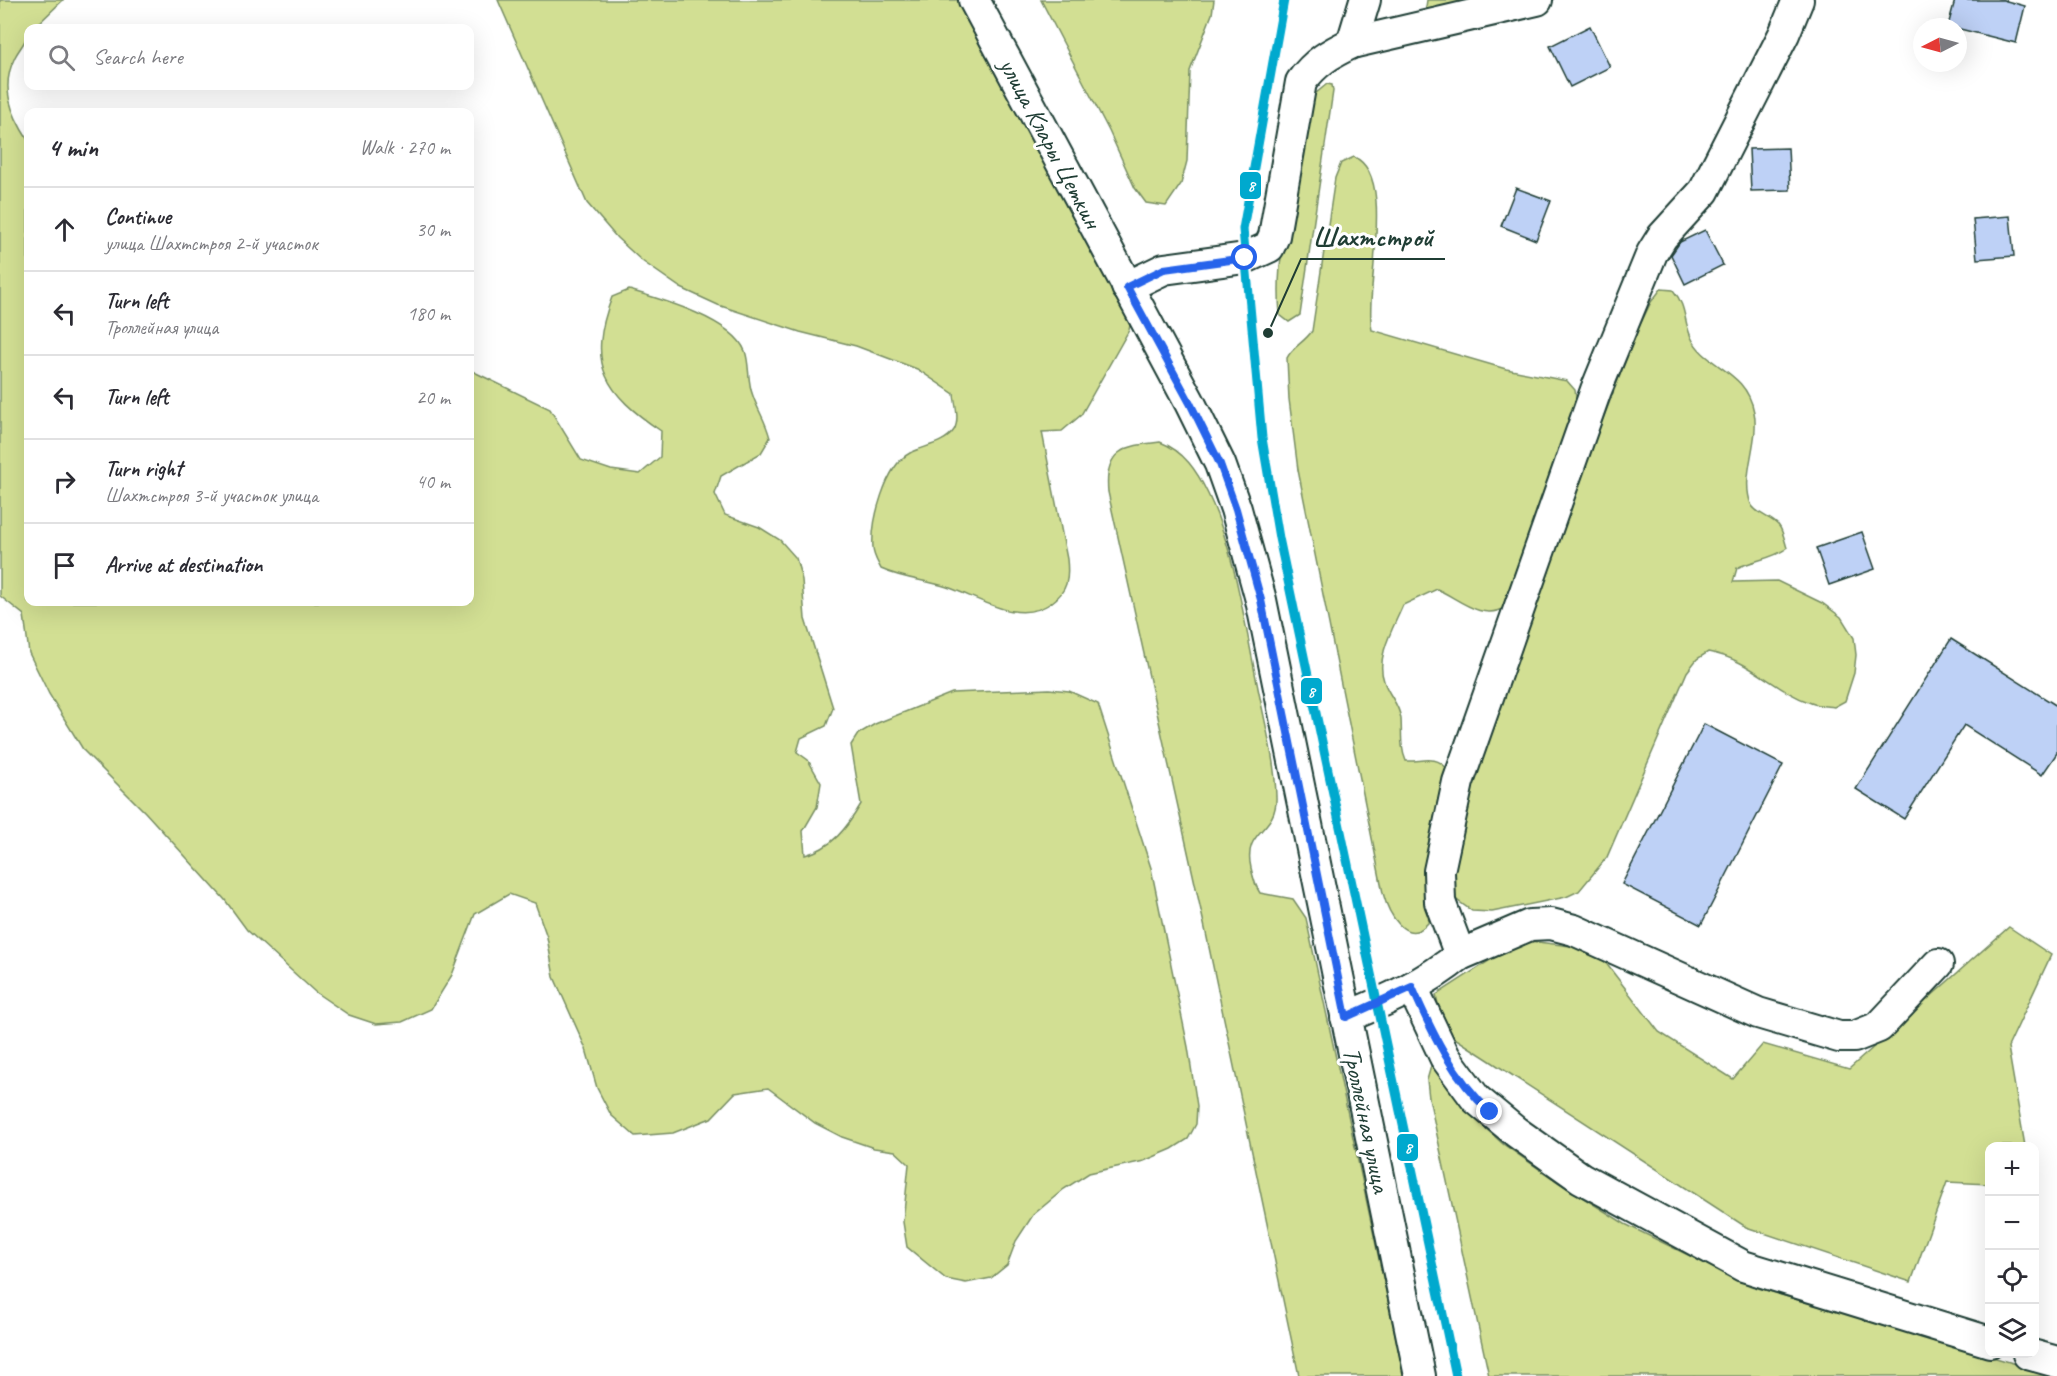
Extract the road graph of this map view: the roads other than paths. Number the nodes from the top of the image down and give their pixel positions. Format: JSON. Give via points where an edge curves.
{"nodes":[{"id":1,"x":974,"y":0,"type":"edge"},
{"id":2,"x":1365,"y":0,"type":"edge"},
{"id":3,"x":1536,"y":0,"type":"edge"},
{"id":4,"x":1797,"y":0,"type":"edge"},
{"id":5,"x":1352,"y":43,"type":"junction"},
{"id":6,"x":1127,"y":287,"type":"junction"},
{"id":7,"x":1460,"y":955,"type":"junction"},
{"id":8,"x":1938,"y":964,"type":"dead end"},
{"id":9,"x":1412,"y":987,"type":"junction"},
{"id":10,"x":1346,"y":1017,"type":"junction"},
{"id":11,"x":1985,"y":1341,"type":"edge"},
{"id":12,"x":2039,"y":1356,"type":"edge"},
{"id":13,"x":2057,"y":1362,"type":"edge"},
{"id":14,"x":1420,"y":1376,"type":"edge"}],
"edges":[{"from":1,"to":6,"type":"street","name":"улица Клары Цеткин"},
{"from":2,"to":5,"type":"street"},
{"from":3,"to":5,"type":"street"},
{"from":4,"to":7,"type":"street","via":[[1785,34],[1704,191],[1662,237],[1652,254],[1596,390],[1458,782],[1438,871],[1440,902]]},
{"from":5,"to":6,"type":"street","via":[[1312,67],[1301,82],[1269,247],[1245,258],[1164,269]]},
{"from":6,"to":10,"type":"street","name":"Троллейная улица","via":[[1220,464],[1236,509],[1261,600]]},
{"from":7,"to":8,"type":"street","via":[[1506,933],[1530,925],[1551,924],[1574,930],[1758,1013],[1846,1037],[1879,1028]]},
{"from":7,"to":9,"type":"street"},
{"from":9,"to":10,"type":"street"},
{"from":9,"to":11,"type":"street","via":[[1445,1058],[1476,1099],[1581,1178],[1743,1266]]},
{"from":10,"to":14,"type":"street","name":"Троллейная улица"},
{"from":12,"to":13,"type":"street"}]}
